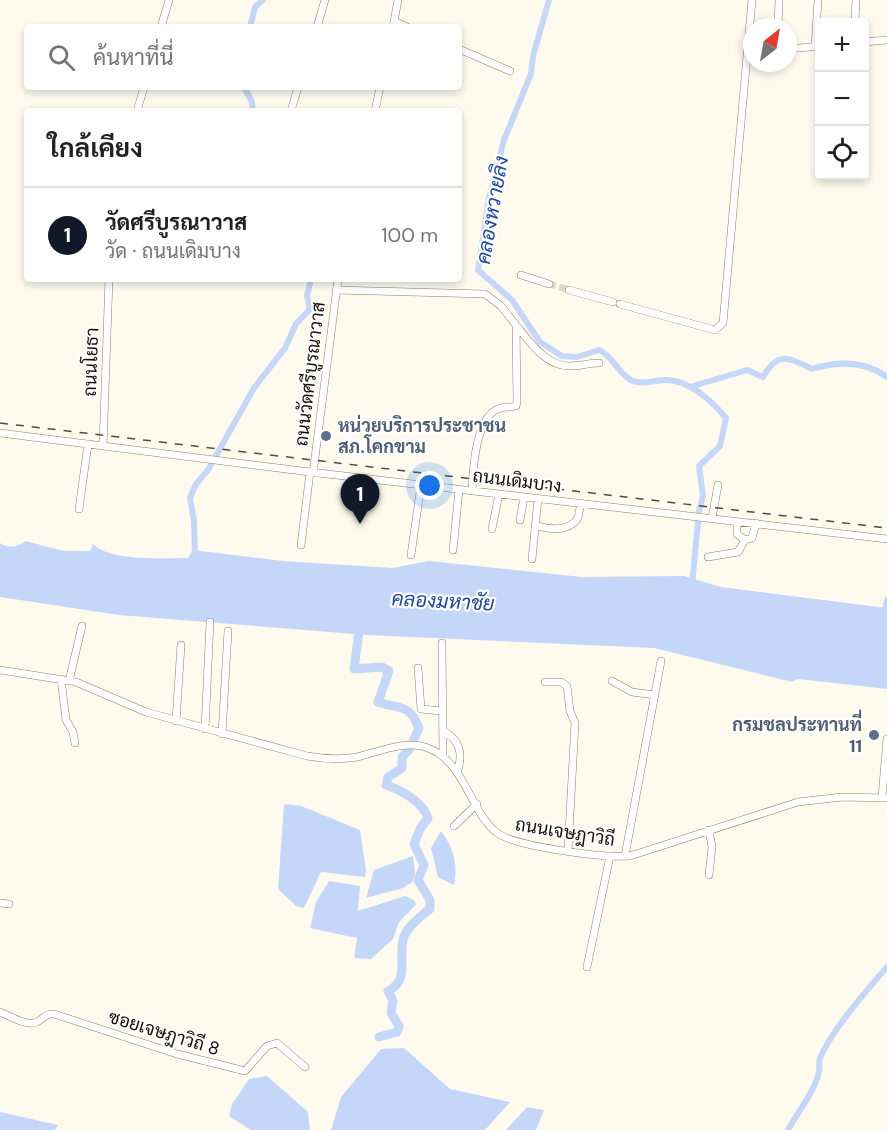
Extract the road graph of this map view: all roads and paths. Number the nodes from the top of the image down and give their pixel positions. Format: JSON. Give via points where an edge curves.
{"nodes":[{"id":1,"x":169,"y":0,"type":"edge"},
{"id":2,"x":325,"y":0,"type":"edge"},
{"id":3,"x":398,"y":0,"type":"edge"},
{"id":4,"x":752,"y":0,"type":"edge"},
{"id":5,"x":779,"y":0,"type":"edge"},
{"id":6,"x":818,"y":0,"type":"edge"},
{"id":7,"x":856,"y":0,"type":"edge"},
{"id":8,"x":751,"y":18,"type":"edge"},
{"id":9,"x":778,"y":18,"type":"edge"},
{"id":10,"x":818,"y":18,"type":"edge"},
{"id":11,"x":855,"y":18,"type":"edge"},
{"id":12,"x":162,"y":24,"type":"edge"},
{"id":13,"x":317,"y":24,"type":"edge"},
{"id":14,"x":393,"y":24,"type":"edge"},
{"id":15,"x":887,"y":40,"type":"edge"},
{"id":16,"x":869,"y":42,"type":"edge"},
{"id":17,"x":815,"y":46,"type":"edge"},
{"id":18,"x":797,"y":48,"type":"edge"},
{"id":19,"x":462,"y":50,"type":"edge"},
{"id":20,"x":510,"y":71,"type":"dead end"},
{"id":21,"x":747,"y":72,"type":"edge"},
{"id":22,"x":143,"y":90,"type":"edge"},
{"id":23,"x":295,"y":90,"type":"edge"},
{"id":24,"x":379,"y":90,"type":"edge"},
{"id":25,"x":138,"y":108,"type":"edge"},
{"id":26,"x":292,"y":108,"type":"edge"},
{"id":27,"x":376,"y":108,"type":"edge"},
{"id":28,"x":521,"y":275,"type":"dead end"},
{"id":29,"x":109,"y":282,"type":"edge"},
{"id":30,"x":337,"y":282,"type":"edge"},
{"id":31,"x":549,"y":284,"type":"tunnel mouth"},
{"id":32,"x":336,"y":290,"type":"junction"},
{"id":33,"x":568,"y":290,"type":"tunnel mouth"},
{"id":34,"x":516,"y":325,"type":"junction"},
{"id":35,"x":599,"y":363,"type":"dead end"},
{"id":36,"x":0,"y":433,"type":"edge"},
{"id":37,"x":88,"y":444,"type":"junction"},
{"id":38,"x":104,"y":446,"type":"junction"},
{"id":39,"x":311,"y":473,"type":"junction"},
{"id":40,"x":421,"y":485,"type":"junction"},
{"id":41,"x":718,"y":485,"type":"dead end"},
{"id":42,"x":459,"y":489,"type":"junction"},
{"id":43,"x":472,"y":491,"type":"junction"},
{"id":44,"x":499,"y":494,"type":"junction"},
{"id":45,"x":524,"y":497,"type":"junction"},
{"id":46,"x":538,"y":498,"type":"junction"},
{"id":47,"x":581,"y":503,"type":"junction"},
{"id":48,"x":79,"y":508,"type":"dead end"},
{"id":49,"x":708,"y":518,"type":"junction"},
{"id":50,"x":520,"y":520,"type":"dead end"},
{"id":51,"x":737,"y":522,"type":"junction"},
{"id":52,"x":756,"y":524,"type":"junction"},
{"id":53,"x":535,"y":525,"type":"junction"},
{"id":54,"x":492,"y":529,"type":"dead end"},
{"id":55,"x":887,"y":539,"type":"edge"},
{"id":56,"x":746,"y":540,"type":"junction"},
{"id":57,"x":301,"y":545,"type":"dead end"},
{"id":58,"x":453,"y":550,"type":"dead end"},
{"id":59,"x":411,"y":555,"type":"dead end"},
{"id":60,"x":708,"y":557,"type":"dead end"},
{"id":61,"x":532,"y":559,"type":"dead end"},
{"id":62,"x":210,"y":622,"type":"dead end"},
{"id":63,"x":82,"y":626,"type":"dead end"},
{"id":64,"x":228,"y":631,"type":"dead end"},
{"id":65,"x":442,"y":643,"type":"dead end"},
{"id":66,"x":181,"y":645,"type":"dead end"},
{"id":67,"x":661,"y":661,"type":"dead end"},
{"id":68,"x":418,"y":668,"type":"dead end"},
{"id":69,"x":0,"y":670,"type":"edge"},
{"id":70,"x":61,"y":680,"type":"junction"},
{"id":71,"x":69,"y":681,"type":"junction"},
{"id":72,"x":612,"y":681,"type":"dead end"},
{"id":73,"x":545,"y":682,"type":"dead end"},
{"id":74,"x":655,"y":695,"type":"junction"},
{"id":75,"x":442,"y":711,"type":"junction"},
{"id":76,"x":176,"y":721,"type":"junction"},
{"id":77,"x":205,"y":729,"type":"junction"},
{"id":78,"x":443,"y":731,"type":"junction"},
{"id":79,"x":222,"y":734,"type":"junction"},
{"id":80,"x":887,"y":740,"type":"edge"},
{"id":81,"x":75,"y":743,"type":"dead end"},
{"id":82,"x":443,"y":756,"type":"junction"},
{"id":83,"x":457,"y":773,"type":"junction"},
{"id":84,"x":884,"y":798,"type":"edge"},
{"id":85,"x":477,"y":804,"type":"junction"},
{"id":86,"x":454,"y":826,"type":"dead end"},
{"id":87,"x":709,"y":830,"type":"junction"},
{"id":88,"x":568,"y":850,"type":"junction"},
{"id":89,"x":610,"y":856,"type":"junction"},
{"id":90,"x":625,"y":856,"type":"junction"},
{"id":91,"x":709,"y":875,"type":"dead end"},
{"id":92,"x":0,"y":903,"type":"edge"},
{"id":93,"x":9,"y":904,"type":"dead end"},
{"id":94,"x":586,"y":967,"type":"dead end"},
{"id":95,"x":0,"y":1012,"type":"edge"},
{"id":96,"x":304,"y":1067,"type":"dead end"}],
"edges":[{"from":1,"to":12,"type":"street"},
{"from":2,"to":13,"type":"street"},
{"from":3,"to":14,"type":"street"},
{"from":4,"to":8,"type":"street"},
{"from":5,"to":9,"type":"street"},
{"from":6,"to":10,"type":"street"},
{"from":7,"to":11,"type":"street"},
{"from":15,"to":16,"type":"street"},
{"from":17,"to":18,"type":"street"},
{"from":19,"to":20,"type":"street"},
{"from":21,"to":33,"type":"street","via":[[723,323],[715,330]]},
{"from":22,"to":25,"type":"street"},
{"from":23,"to":26,"type":"street"},
{"from":24,"to":27,"type":"street"},
{"from":28,"to":31,"type":"street"},
{"from":29,"to":38,"type":"street","name":"ถนนโยธา"},
{"from":30,"to":32,"type":"street","name":"ถนนวัดศรีบูรณาวาส"},
{"from":32,"to":34,"type":"street","via":[[485,294]]},
{"from":32,"to":39,"type":"street","name":"ถนนวัดศรีบูรณาวาส"},
{"from":34,"to":35,"type":"street","via":[[537,351],[558,364],[569,367]]},
{"from":34,"to":43,"type":"street","via":[[518,402],[516,406],[492,412],[482,430],[474,459]]},
{"from":36,"to":37,"type":"street","name":"ถนนเดิมบาง"},
{"from":37,"to":38,"type":"street","name":"ถนนเดิมบาง"},
{"from":37,"to":48,"type":"street"},
{"from":38,"to":39,"type":"street","name":"ถนนเดิมบาง"},
{"from":39,"to":40,"type":"street","name":"ถนนเดิมบาง"},
{"from":39,"to":57,"type":"street","name":"ถนนวัดศรีบูรณาวาส"},
{"from":40,"to":42,"type":"street","name":"ถนนเดิมบาง"},
{"from":40,"to":59,"type":"street"},
{"from":41,"to":49,"type":"street"},
{"from":42,"to":43,"type":"street","name":"ถนนเดิมบาง"},
{"from":42,"to":58,"type":"street"},
{"from":43,"to":44,"type":"street","name":"ถนนเดิมบาง"},
{"from":44,"to":45,"type":"street","name":"ถนนเดิมบาง"},
{"from":44,"to":54,"type":"street"},
{"from":45,"to":46,"type":"street","name":"ถนนเดิมบาง"},
{"from":45,"to":50,"type":"street"},
{"from":46,"to":47,"type":"street","name":"ถนนเดิมบาง"},
{"from":46,"to":53,"type":"street"},
{"from":47,"to":49,"type":"street","name":"ถนนเดิมบาง"},
{"from":47,"to":53,"type":"street","via":[[578,518],[567,527]]},
{"from":49,"to":51,"type":"street","name":"ถนนเดิมบาง"},
{"from":51,"to":52,"type":"street","name":"ถนนเดิมบาง"},
{"from":51,"to":56,"type":"street","via":[[737,534]]},
{"from":52,"to":55,"type":"street","name":"ถนนเดิมบาง"},
{"from":52,"to":56,"type":"street","via":[[752,537]]},
{"from":53,"to":61,"type":"street"},
{"from":56,"to":60,"type":"street","via":[[738,552]]},
{"from":62,"to":77,"type":"street"},
{"from":63,"to":71,"type":"street"},
{"from":64,"to":79,"type":"street"},
{"from":65,"to":75,"type":"street"},
{"from":66,"to":76,"type":"street"},
{"from":67,"to":74,"type":"street"},
{"from":68,"to":75,"type":"street","via":[[421,710]]},
{"from":69,"to":70,"type":"street","name":"ถนนเจษฎาวิถี"},
{"from":70,"to":71,"type":"street","name":"ถนนเจษฎาวิถี"},
{"from":70,"to":81,"type":"street","via":[[66,720]]},
{"from":71,"to":76,"type":"street","name":"ถนนเจษฎาวิถี"},
{"from":72,"to":74,"type":"street","via":[[632,692]]},
{"from":73,"to":88,"type":"street","via":[[567,686],[575,723]]},
{"from":74,"to":90,"type":"street"},
{"from":75,"to":78,"type":"street"},
{"from":76,"to":77,"type":"street","name":"ถนนเจษฎาวิถี"},
{"from":77,"to":79,"type":"street","name":"ถนนเจษฎาวิถี"},
{"from":78,"to":82,"type":"street"},
{"from":78,"to":83,"type":"street","via":[[460,748]]},
{"from":79,"to":82,"type":"street","name":"ถนนเจษฎาวิถี","via":[[328,760],[407,745]]},
{"from":80,"to":84,"type":"street"},
{"from":82,"to":83,"type":"street","name":"ถนนเจษฎาวิถี"},
{"from":83,"to":85,"type":"street","name":"ถนนเจษฎาวิถี"},
{"from":84,"to":87,"type":"street","name":"ถนนเจษฎาวิถี","via":[[798,802]]},
{"from":85,"to":86,"type":"street"},
{"from":85,"to":88,"type":"street","name":"ถนนเจษฎาวิถี","via":[[490,826],[502,836]]},
{"from":87,"to":90,"type":"street","name":"ถนนเจษฎาวิถี"},
{"from":87,"to":91,"type":"street"},
{"from":88,"to":89,"type":"street","name":"ถนนเจษฎาวิถี"},
{"from":89,"to":90,"type":"street","name":"ถนนเจษฎาวิถี"},
{"from":89,"to":94,"type":"street"},
{"from":92,"to":93,"type":"street"},
{"from":95,"to":96,"type":"street","name":"ซอยเจษฎาวิถี 8","via":[[27,1023],[54,1014],[177,1054],[245,1071],[267,1046],[277,1043]]}]}
